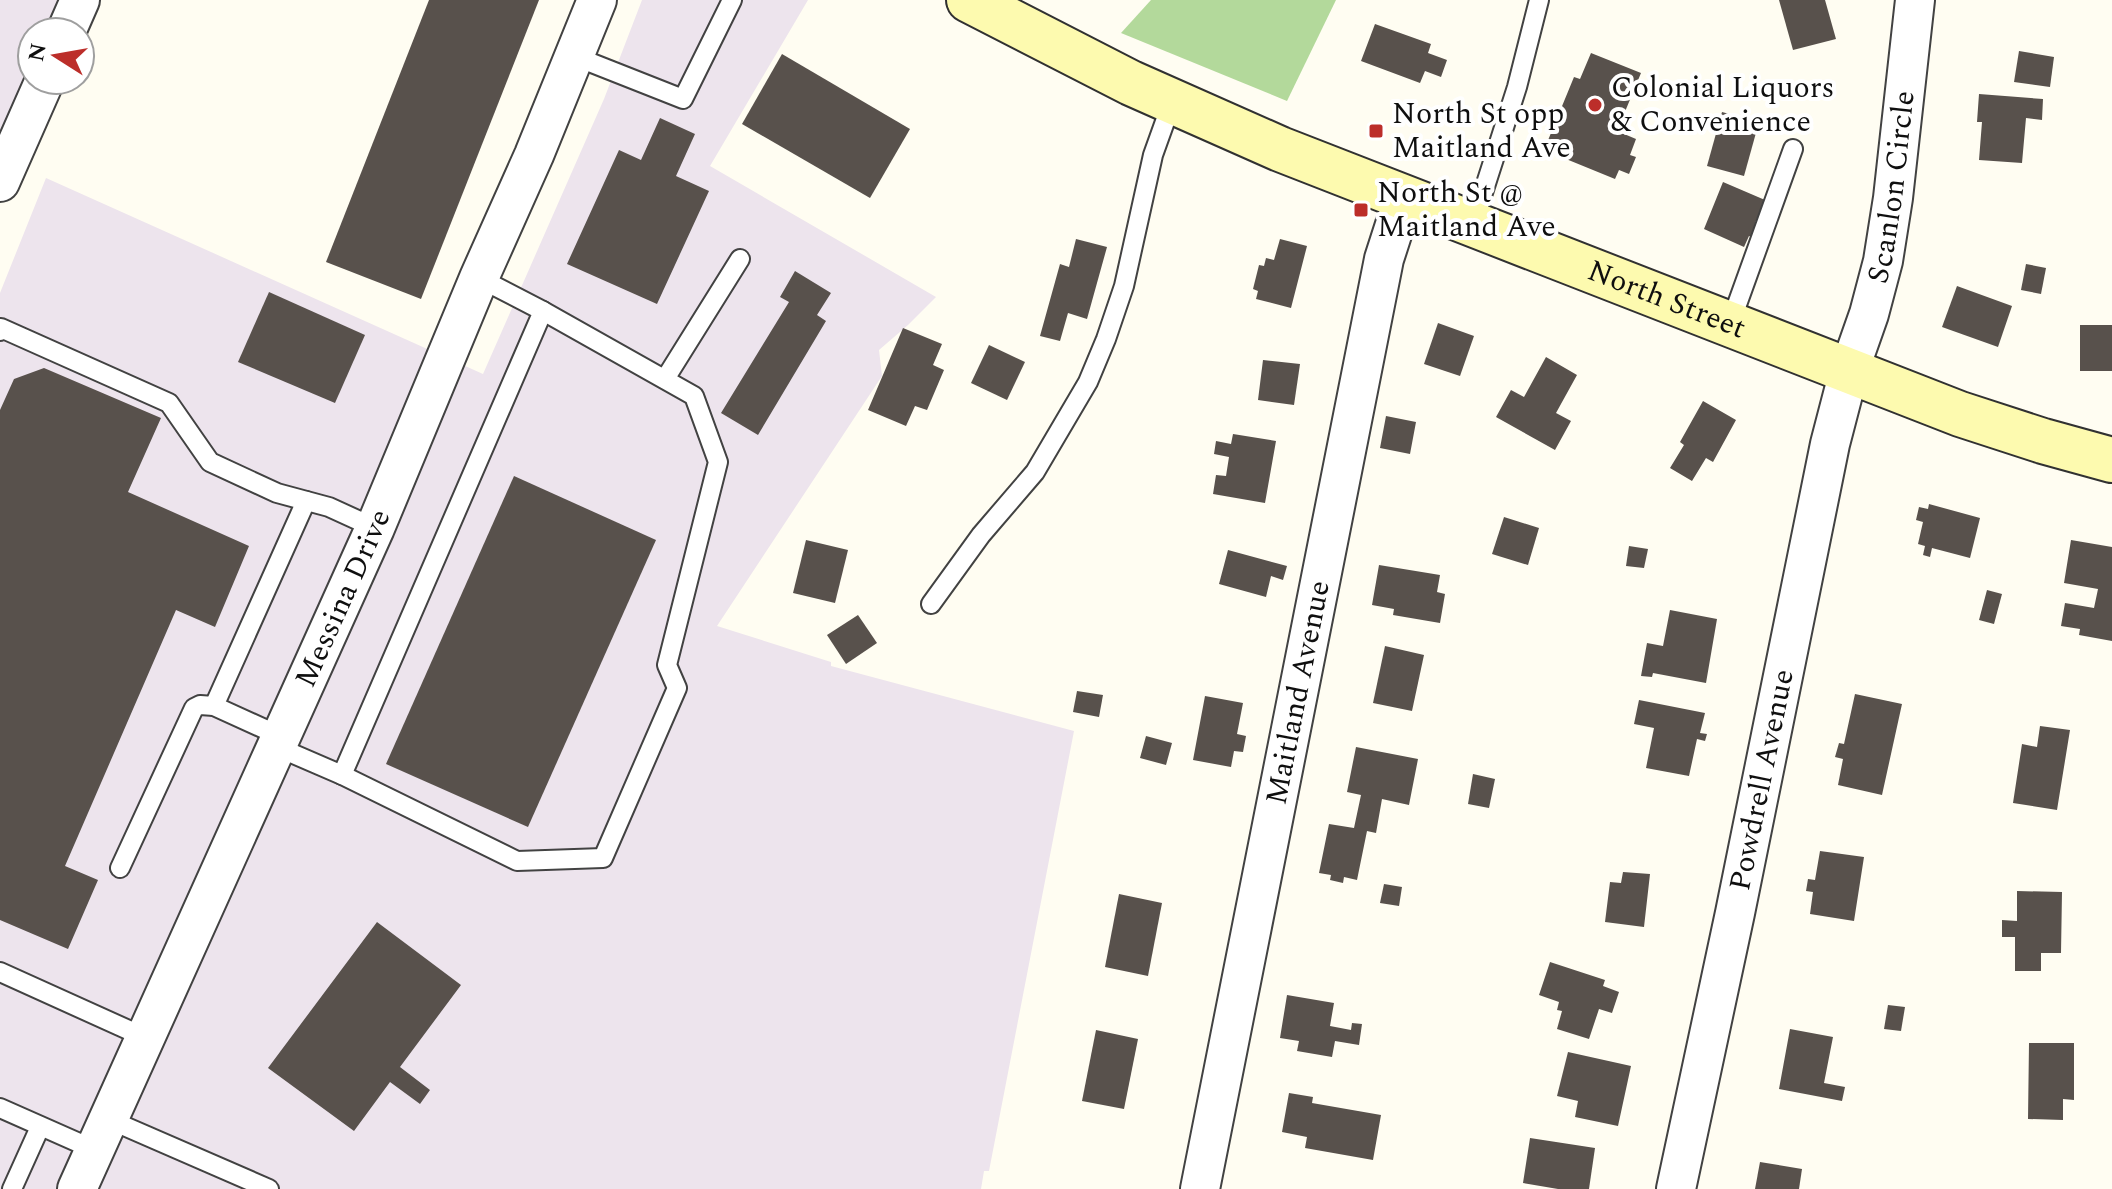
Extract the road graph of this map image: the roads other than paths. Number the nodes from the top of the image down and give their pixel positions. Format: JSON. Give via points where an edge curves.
{"nodes":[{"id":1,"x":597,"y":0,"type":"edge"},
{"id":2,"x":732,"y":0,"type":"edge"},
{"id":3,"x":969,"y":0,"type":"edge"},
{"id":4,"x":1539,"y":0,"type":"edge"},
{"id":5,"x":1915,"y":0,"type":"edge"},
{"id":6,"x":574,"y":56,"type":"junction"},
{"id":7,"x":38,"y":96,"type":"edge"},
{"id":8,"x":1172,"y":102,"type":"junction"},
{"id":9,"x":1793,"y":149,"type":"dead end"},
{"id":10,"x":0,"y":182,"type":"edge"},
{"id":11,"x":1404,"y":197,"type":"junction"},
{"id":12,"x":1473,"y":224,"type":"junction"},
{"id":13,"x":740,"y":259,"type":"dead end"},
{"id":14,"x":479,"y":278,"type":"junction"},
{"id":15,"x":543,"y":311,"type":"junction"},
{"id":16,"x":1730,"y":324,"type":"junction"},
{"id":17,"x":0,"y":331,"type":"edge"},
{"id":18,"x":1849,"y":371,"type":"junction"},
{"id":19,"x":665,"y":379,"type":"junction"},
{"id":20,"x":2112,"y":460,"type":"edge"},
{"id":21,"x":306,"y":501,"type":"junction"},
{"id":22,"x":375,"y":528,"type":"junction"},
{"id":23,"x":931,"y":604,"type":"dead end"},
{"id":24,"x":214,"y":706,"type":"junction"},
{"id":25,"x":278,"y":741,"type":"junction"},
{"id":26,"x":342,"y":775,"type":"junction"},
{"id":27,"x":120,"y":868,"type":"dead end"},
{"id":28,"x":0,"y":972,"type":"edge"},
{"id":29,"x":144,"y":1037,"type":"junction"},
{"id":30,"x":0,"y":1108,"type":"edge"},
{"id":31,"x":40,"y":1127,"type":"junction"},
{"id":32,"x":102,"y":1134,"type":"junction"},
{"id":33,"x":1209,"y":1187,"type":"edge"},
{"id":34,"x":12,"y":1189,"type":"edge"},
{"id":35,"x":77,"y":1189,"type":"edge"},
{"id":36,"x":269,"y":1189,"type":"edge"},
{"id":37,"x":1676,"y":1189,"type":"edge"}],
"edges":[{"from":1,"to":6,"type":"street","name":"Messina Drive"},
{"from":2,"to":6,"type":"lane","via":[[683,99]]},
{"from":3,"to":8,"type":"main road","name":"North Street"},
{"from":4,"to":12,"type":"lane"},
{"from":5,"to":18,"type":"street","name":"Scanlon Circle","via":[[1883,261]]},
{"from":6,"to":14,"type":"street","name":"Messina Drive"},
{"from":7,"to":10,"type":"street"},
{"from":8,"to":11,"type":"main road","name":"North Street"},
{"from":8,"to":23,"type":"lane","via":[[1153,155],[1119,301],[1088,382],[1035,472]]},
{"from":9,"to":16,"type":"lane"},
{"from":11,"to":12,"type":"main road","name":"North Street"},
{"from":11,"to":33,"type":"street","name":"Maitland Avenue","via":[[1384,259]]},
{"from":12,"to":16,"type":"main road","name":"North Street"},
{"from":13,"to":19,"type":"lane"},
{"from":14,"to":15,"type":"lane"},
{"from":14,"to":22,"type":"street","name":"Messina Drive"},
{"from":15,"to":19,"type":"lane"},
{"from":15,"to":26,"type":"lane"},
{"from":16,"to":18,"type":"main road","name":"North Street"},
{"from":17,"to":21,"type":"lane","via":[[169,403],[210,462]]},
{"from":18,"to":20,"type":"main road","name":"North Street","via":[[2000,428]]},
{"from":18,"to":37,"type":"street","name":"Powdrell Avenue"},
{"from":19,"to":26,"type":"lane","via":[[694,396],[718,462],[667,665],[677,688],[603,858],[517,861]]},
{"from":21,"to":22,"type":"lane"},
{"from":21,"to":24,"type":"lane"},
{"from":22,"to":25,"type":"street","name":"Messina Drive"},
{"from":24,"to":25,"type":"lane"},
{"from":24,"to":27,"type":"lane","via":[[194,708]]},
{"from":25,"to":26,"type":"lane"},
{"from":25,"to":29,"type":"street","name":"Messina Drive"},
{"from":28,"to":29,"type":"lane"},
{"from":29,"to":32,"type":"street","name":"Messina Drive"},
{"from":30,"to":31,"type":"lane"},
{"from":31,"to":32,"type":"lane","via":[[65,1136]]},
{"from":31,"to":34,"type":"lane"},
{"from":32,"to":35,"type":"street","name":"Messina Drive"},
{"from":32,"to":36,"type":"lane"}]}
